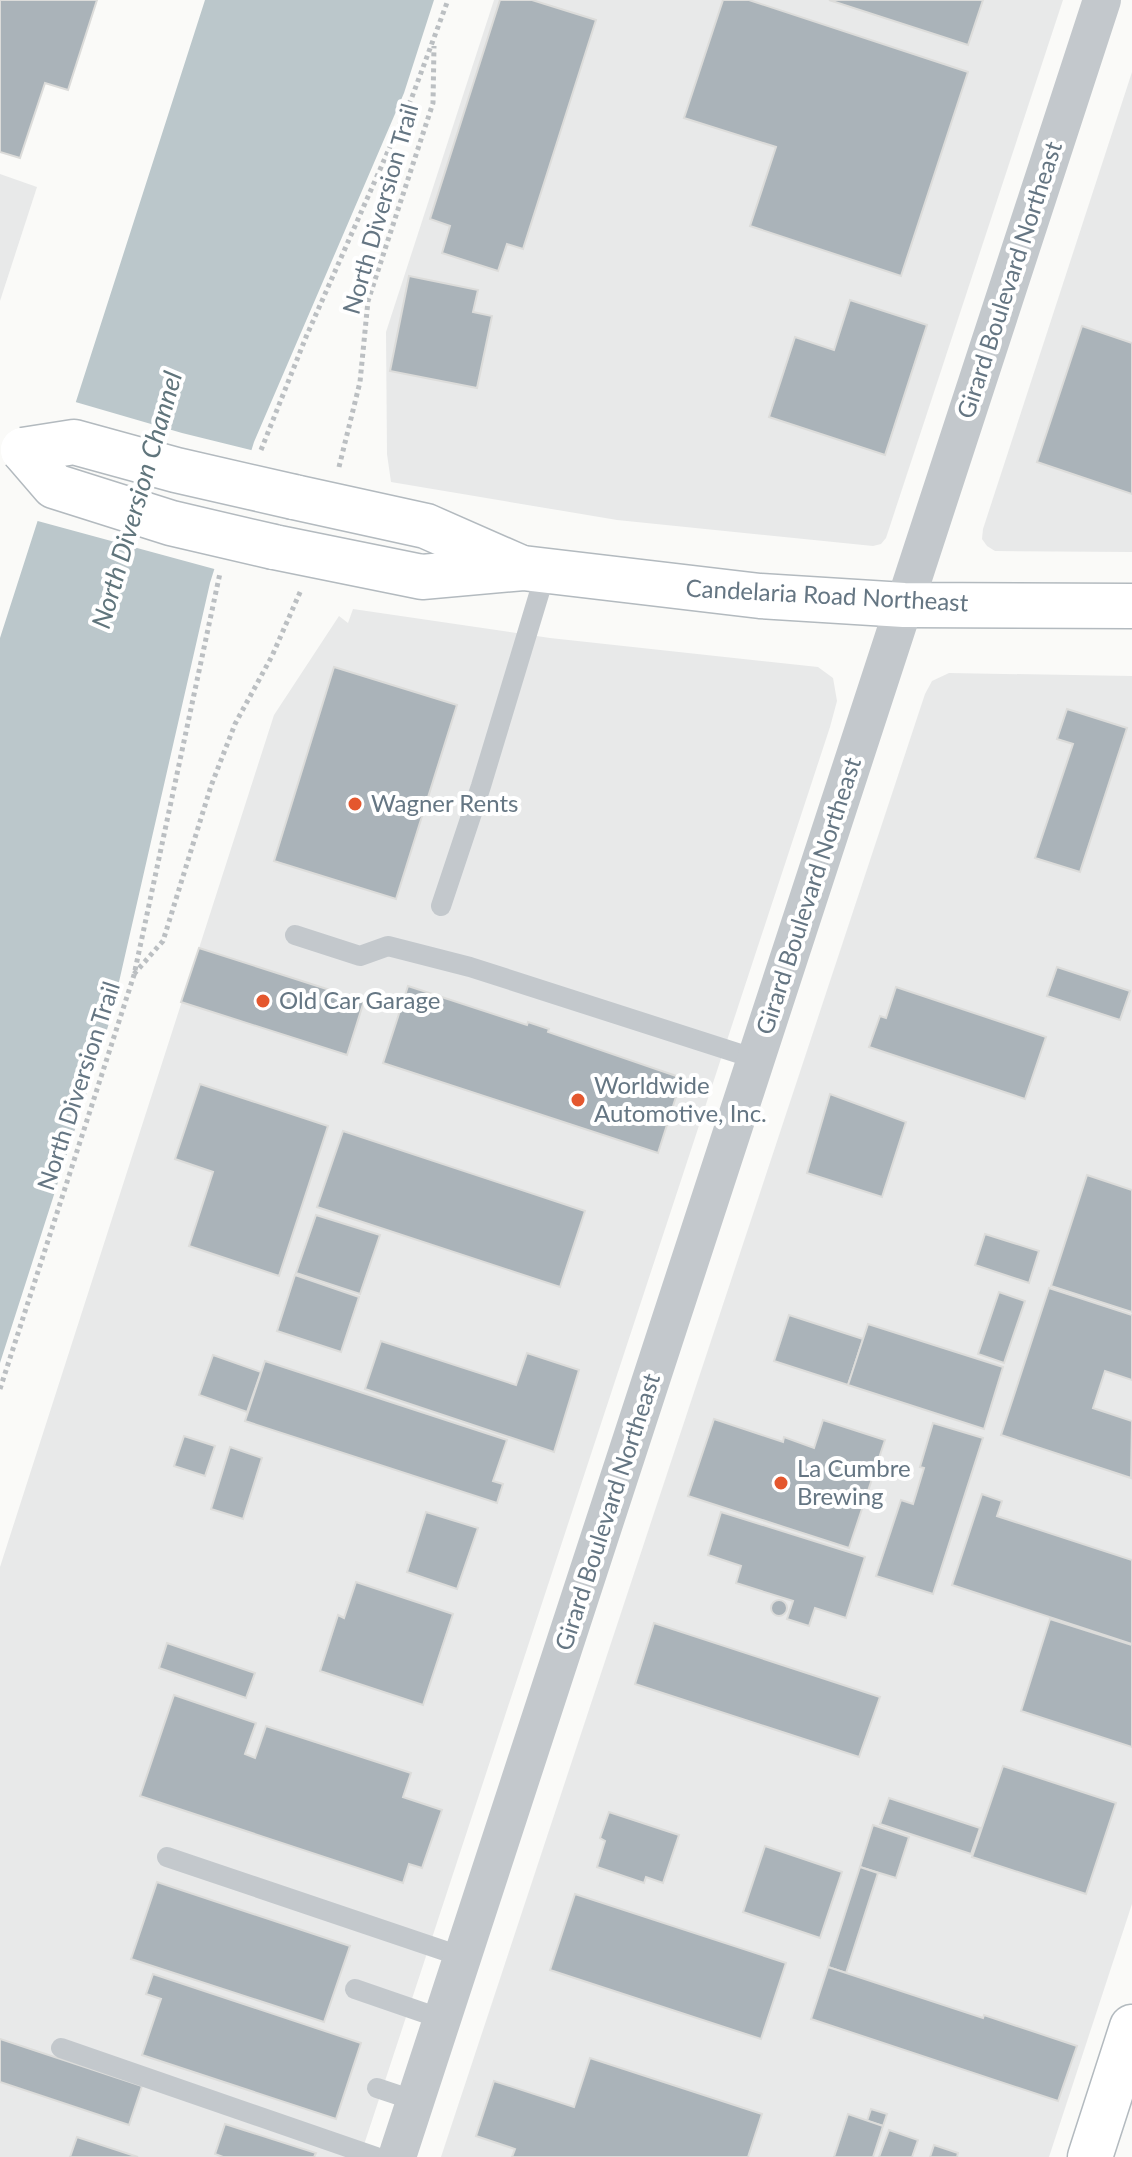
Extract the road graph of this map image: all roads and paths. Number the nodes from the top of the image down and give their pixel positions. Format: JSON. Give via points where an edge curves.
{"nodes":[{"id":1,"x":448,"y":0,"type":"edge"},
{"id":2,"x":1102,"y":0,"type":"edge"},
{"id":3,"x":12,"y":446,"type":"edge"},
{"id":4,"x":337,"y":476,"type":"dead end"},
{"id":5,"x":534,"y":570,"type":"junction"},
{"id":6,"x":304,"y":584,"type":"dead end"},
{"id":7,"x":904,"y":605,"type":"junction"},
{"id":8,"x":1132,"y":606,"type":"edge"},
{"id":9,"x":441,"y":906,"type":"dead end"},
{"id":10,"x":295,"y":935,"type":"dead end"},
{"id":11,"x":756,"y":1059,"type":"junction"},
{"id":12,"x":0,"y":1389,"type":"edge"},
{"id":13,"x":167,"y":1857,"type":"dead end"},
{"id":14,"x":463,"y":1957,"type":"junction"},
{"id":15,"x":355,"y":1989,"type":"dead end"},
{"id":16,"x":442,"y":2019,"type":"junction"},
{"id":17,"x":1132,"y":2027,"type":"edge"},
{"id":18,"x":61,"y":2048,"type":"dead end"},
{"id":19,"x":377,"y":2088,"type":"dead end"},
{"id":20,"x":416,"y":2101,"type":"junction"},
{"id":21,"x":376,"y":2157,"type":"edge"},
{"id":22,"x":397,"y":2157,"type":"edge"},
{"id":23,"x":1090,"y":2157,"type":"edge"}],
"edges":[{"from":1,"to":4,"type":"path","name":"North Diversion Trail","via":[[435,41],[433,103],[368,301],[360,382]]},
{"from":2,"to":7,"type":"street","name":"Girard Boulevard Northeast"},
{"from":3,"to":5,"type":"main road","name":"Candelaria Road Northeast","bridge":true,"via":[[74,442],[426,526]]},
{"from":3,"to":5,"type":"main road","name":"Candelaria Road Northeast","bridge":true,"via":[[54,486],[171,523],[422,577]]},
{"from":5,"to":7,"type":"main road","name":"Candelaria Road Northeast","via":[[760,596]]},
{"from":5,"to":9,"type":"lane","via":[[481,786]]},
{"from":6,"to":12,"type":"path","name":"North Diversion Trail","via":[[230,736],[163,941],[134,975]]},
{"from":7,"to":8,"type":"main road","name":"Candelaria Road Northeast"},
{"from":7,"to":11,"type":"street","name":"Girard Boulevard Northeast"},
{"from":10,"to":11,"type":"lane","via":[[360,956],[388,946],[470,967]]},
{"from":11,"to":14,"type":"street","name":"Girard Boulevard Northeast"},
{"from":13,"to":14,"type":"lane"},
{"from":14,"to":16,"type":"street","name":"Girard Boulevard Northeast"},
{"from":15,"to":16,"type":"lane"},
{"from":16,"to":20,"type":"street","name":"Girard Boulevard Northeast"},
{"from":17,"to":23,"type":"main road"},
{"from":18,"to":21,"type":"lane"},
{"from":19,"to":20,"type":"lane"},
{"from":20,"to":22,"type":"street","name":"Girard Boulevard Northeast"}]}
